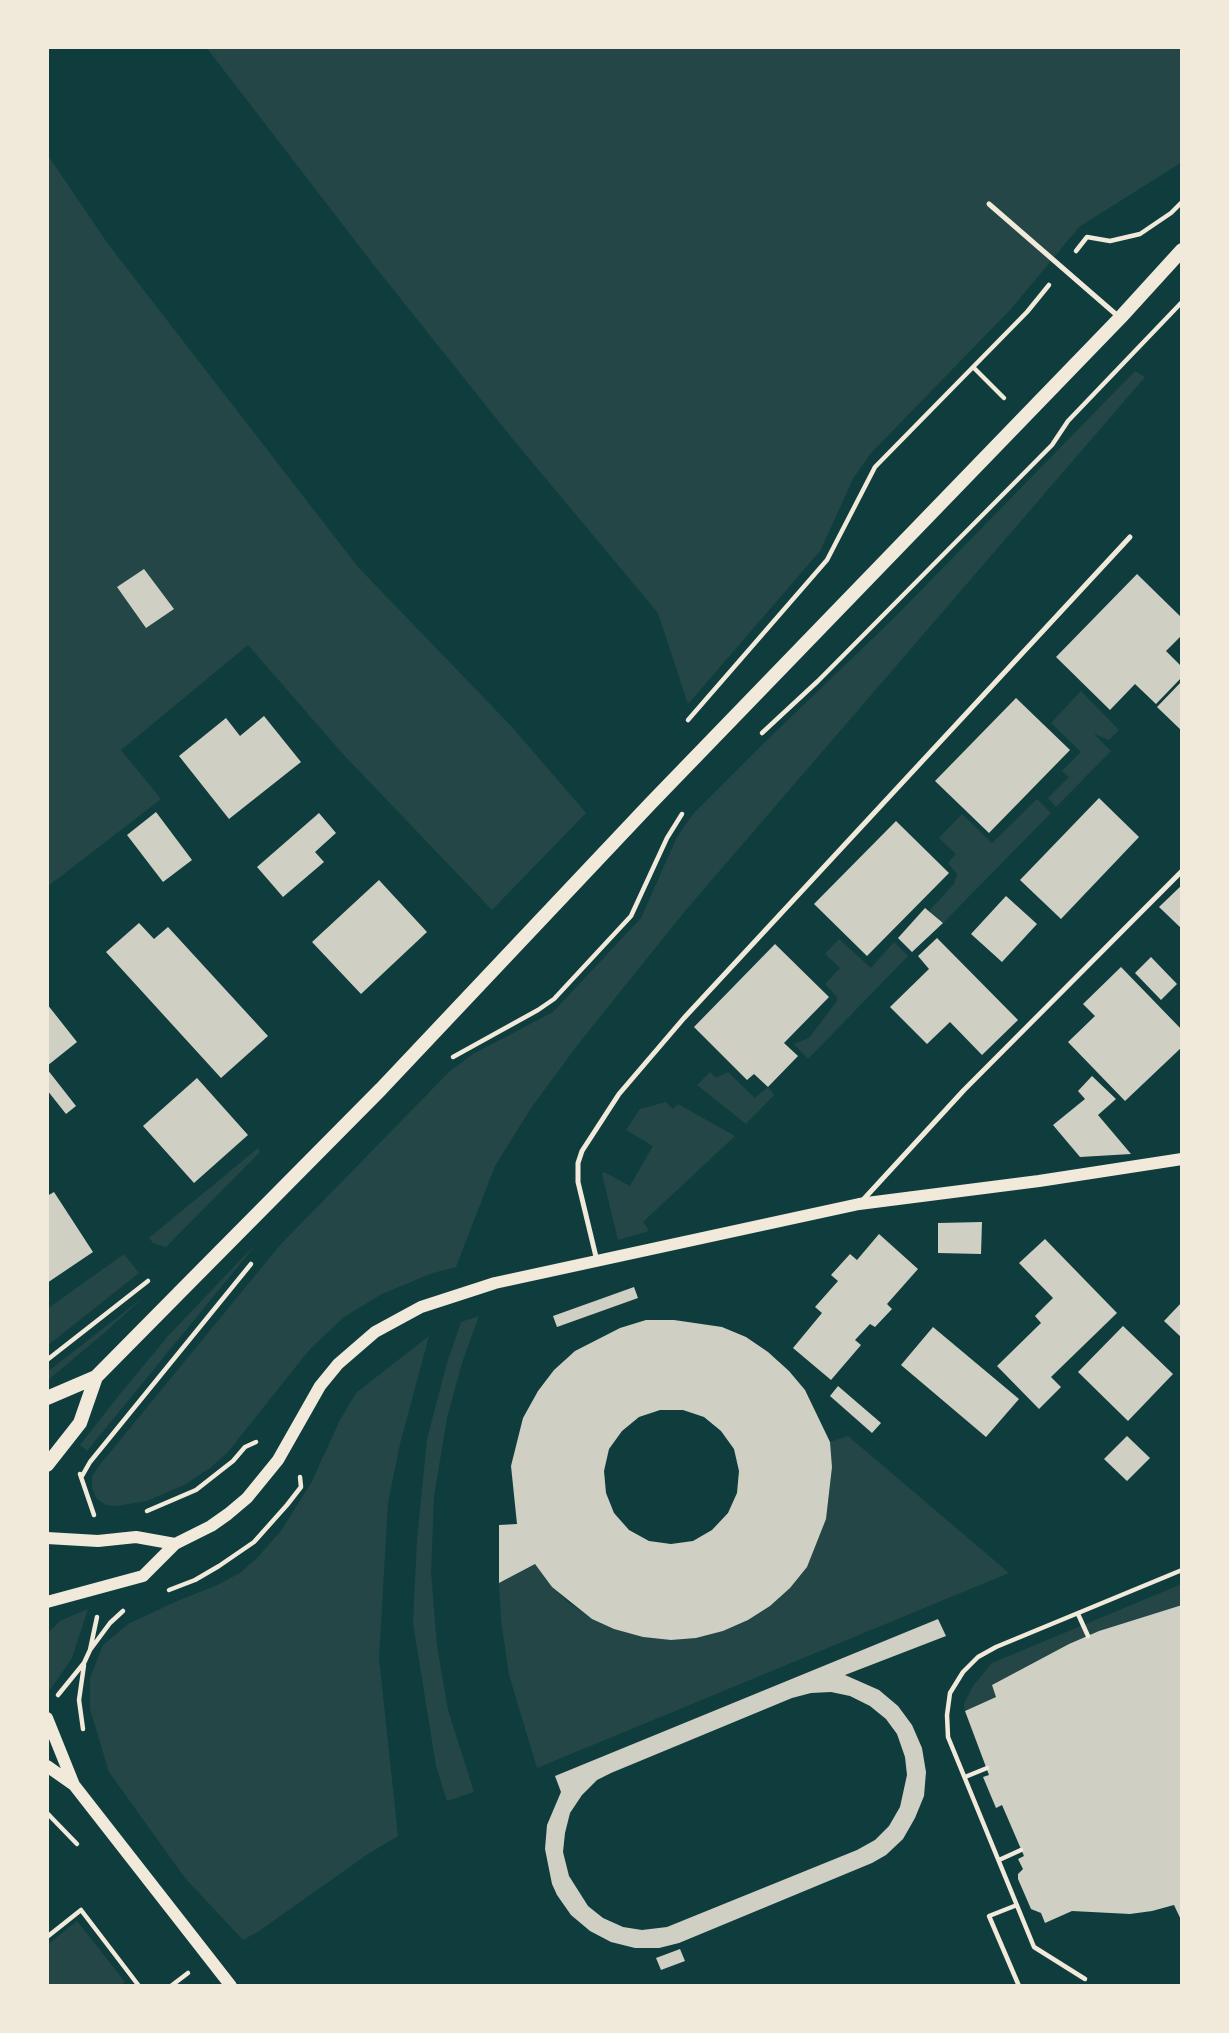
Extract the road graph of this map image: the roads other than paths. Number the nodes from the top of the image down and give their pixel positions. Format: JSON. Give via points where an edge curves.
{"nodes":[{"id":1,"x":989,"y":204,"type":"dead end"},
{"id":2,"x":1182,"y":250,"type":"edge"},
{"id":3,"x":1120,"y":318,"type":"junction"},
{"id":4,"x":1130,"y":537,"type":"dead end"},
{"id":5,"x":1182,"y":871,"type":"edge"},
{"id":6,"x":1182,"y":1159,"type":"edge"},
{"id":7,"x":859,"y":1204,"type":"junction"},
{"id":8,"x":597,"y":1261,"type":"junction"},
{"id":9,"x":96,"y":1377,"type":"junction"},
{"id":10,"x":47,"y":1398,"type":"edge"},
{"id":11,"x":47,"y":1465,"type":"edge"},
{"id":12,"x":47,"y":1538,"type":"edge"},
{"id":13,"x":175,"y":1544,"type":"junction"},
{"id":14,"x":47,"y":1602,"type":"edge"},
{"id":15,"x":47,"y":1718,"type":"edge"},
{"id":16,"x":47,"y":1766,"type":"edge"},
{"id":17,"x":74,"y":1785,"type":"junction"},
{"id":18,"x":231,"y":1986,"type":"edge"}],
"edges":[{"from":1,"to":3,"type":"lane"},
{"from":2,"to":3,"type":"main road"},
{"from":3,"to":9,"type":"main road","via":[[381,1089]]},
{"from":4,"to":8,"type":"lane","via":[[684,1018],[620,1094],[578,1163],[578,1182]]},
{"from":5,"to":7,"type":"lane","via":[[964,1090]]},
{"from":6,"to":7,"type":"street"},
{"from":7,"to":8,"type":"street"},
{"from":8,"to":13,"type":"street","via":[[469,1291],[390,1323],[330,1373],[278,1460],[247,1498],[211,1526]]},
{"from":9,"to":10,"type":"main road"},
{"from":9,"to":11,"type":"main road","via":[[79,1423]]},
{"from":12,"to":13,"type":"street","via":[[98,1541],[136,1537]]},
{"from":13,"to":14,"type":"street","via":[[143,1576]]},
{"from":15,"to":17,"type":"street"},
{"from":16,"to":17,"type":"street"},
{"from":17,"to":18,"type":"street"}]}
